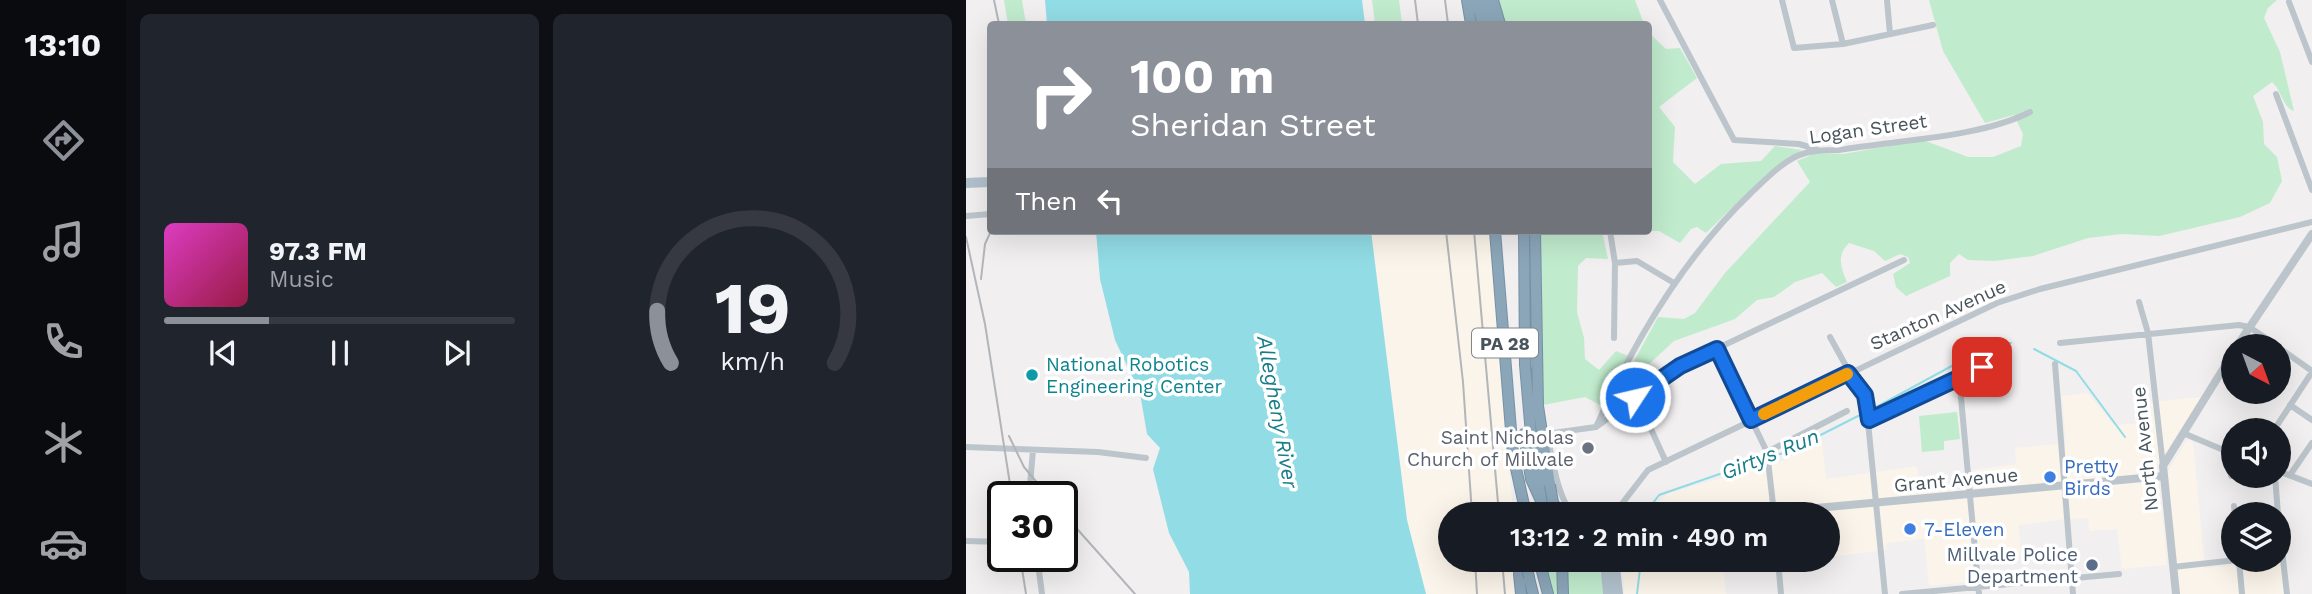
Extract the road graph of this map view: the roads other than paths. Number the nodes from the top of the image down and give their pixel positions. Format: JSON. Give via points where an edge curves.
{"nodes":[{"id":1,"x":1467,"y":0,"type":"edge"},
{"id":2,"x":1476,"y":0,"type":"edge"},
{"id":3,"x":1486,"y":0,"type":"edge"},
{"id":4,"x":1493,"y":0,"type":"edge"},
{"id":5,"x":1660,"y":0,"type":"edge"},
{"id":6,"x":1782,"y":0,"type":"edge"},
{"id":7,"x":1832,"y":0,"type":"edge"},
{"id":8,"x":1887,"y":0,"type":"edge"},
{"id":9,"x":2289,"y":2,"type":"dead end"},
{"id":10,"x":1470,"y":21,"type":"edge"},
{"id":11,"x":1482,"y":21,"type":"edge"},
{"id":12,"x":1491,"y":21,"type":"edge"},
{"id":13,"x":1499,"y":21,"type":"edge"},
{"id":14,"x":1933,"y":25,"type":"dead end"},
{"id":15,"x":1890,"y":34,"type":"junction"},
{"id":16,"x":1843,"y":44,"type":"junction"},
{"id":17,"x":2312,"y":62,"type":"edge"},
{"id":18,"x":2276,"y":93,"type":"dead end"},
{"id":19,"x":2030,"y":112,"type":"dead end"},
{"id":20,"x":1817,"y":150,"type":"junction"},
{"id":21,"x":987,"y":182,"type":"edge"},
{"id":22,"x":966,"y":183,"type":"edge"},
{"id":23,"x":2312,"y":190,"type":"edge"},
{"id":24,"x":987,"y":215,"type":"edge"},
{"id":25,"x":966,"y":216,"type":"edge"},
{"id":26,"x":2312,"y":222,"type":"edge"},
{"id":27,"x":2312,"y":234,"type":"edge"},
{"id":28,"x":1495,"y":235,"type":"edge"},
{"id":29,"x":1517,"y":235,"type":"edge"},
{"id":30,"x":1526,"y":235,"type":"edge"},
{"id":31,"x":1526,"y":235,"type":"edge"},
{"id":32,"x":1535,"y":235,"type":"edge"},
{"id":33,"x":1611,"y":235,"type":"edge"},
{"id":34,"x":1904,"y":260,"type":"dead end"},
{"id":35,"x":1615,"y":264,"type":"junction"},
{"id":36,"x":1674,"y":283,"type":"junction"},
{"id":37,"x":2139,"y":302,"type":"dead end"},
{"id":38,"x":1535,"y":308,"type":"junction"},
{"id":39,"x":2249,"y":327,"type":"junction"},
{"id":40,"x":2148,"y":334,"type":"junction"},
{"id":41,"x":2245,"y":334,"type":"edge"},
{"id":42,"x":2259,"y":334,"type":"edge"},
{"id":43,"x":1830,"y":337,"type":"dead end"},
{"id":44,"x":1615,"y":338,"type":"dead end"},
{"id":45,"x":2060,"y":343,"type":"dead end"},
{"id":46,"x":1717,"y":349,"type":"junction"},
{"id":47,"x":2291,"y":356,"type":"edge"},
{"id":48,"x":2005,"y":358,"type":"dead end"},
{"id":49,"x":2055,"y":364,"type":"dead end"},
{"id":50,"x":2312,"y":371,"type":"edge"},
{"id":51,"x":1848,"y":373,"type":"junction"},
{"id":52,"x":2221,"y":373,"type":"edge"},
{"id":53,"x":1959,"y":376,"type":"junction"},
{"id":54,"x":2290,"y":405,"type":"junction"},
{"id":55,"x":1641,"y":407,"type":"dead end"},
{"id":56,"x":1847,"y":411,"type":"dead end"},
{"id":57,"x":1868,"y":418,"type":"junction"},
{"id":58,"x":2282,"y":418,"type":"edge"},
{"id":59,"x":1751,"y":420,"type":"junction"},
{"id":60,"x":2312,"y":420,"type":"edge"},
{"id":61,"x":1596,"y":427,"type":"junction"},
{"id":62,"x":2183,"y":433,"type":"junction"},
{"id":63,"x":2312,"y":443,"type":"edge"},
{"id":64,"x":966,"y":447,"type":"edge"},
{"id":65,"x":2221,"y":449,"type":"edge"},
{"id":66,"x":1033,"y":450,"type":"junction"},
{"id":67,"x":1767,"y":453,"type":"junction"},
{"id":68,"x":1146,"y":458,"type":"dead end"},
{"id":69,"x":1666,"y":462,"type":"junction"},
{"id":70,"x":2163,"y":466,"type":"junction"},
{"id":71,"x":2291,"y":474,"type":"edge"},
{"id":72,"x":2291,"y":475,"type":"edge"},
{"id":73,"x":2164,"y":476,"type":"junction"},
{"id":74,"x":1030,"y":481,"type":"edge"},
{"id":75,"x":2312,"y":484,"type":"edge"},
{"id":76,"x":2064,"y":485,"type":"junction"},
{"id":77,"x":1517,"y":488,"type":"junction"},
{"id":78,"x":1970,"y":494,"type":"junction"},
{"id":79,"x":1518,"y":502,"type":"edge"},
{"id":80,"x":1522,"y":502,"type":"edge"},
{"id":81,"x":1548,"y":502,"type":"edge"},
{"id":82,"x":1549,"y":502,"type":"edge"},
{"id":83,"x":1552,"y":502,"type":"edge"},
{"id":84,"x":1552,"y":502,"type":"edge"},
{"id":85,"x":1623,"y":502,"type":"edge"},
{"id":86,"x":1773,"y":502,"type":"edge"},
{"id":87,"x":1877,"y":503,"type":"junction"},
{"id":88,"x":1840,"y":507,"type":"edge"},
{"id":89,"x":966,"y":541,"type":"edge"},
{"id":90,"x":987,"y":542,"type":"edge"},
{"id":91,"x":2221,"y":562,"type":"edge"},
{"id":92,"x":2173,"y":568,"type":"junction"},
{"id":93,"x":1039,"y":572,"type":"edge"},
{"id":94,"x":1520,"y":572,"type":"edge"},
{"id":95,"x":1528,"y":572,"type":"edge"},
{"id":96,"x":1542,"y":572,"type":"edge"},
{"id":97,"x":1562,"y":572,"type":"edge"},
{"id":98,"x":1606,"y":572,"type":"edge"},
{"id":99,"x":1616,"y":572,"type":"edge"},
{"id":100,"x":1779,"y":572,"type":"edge"},
{"id":101,"x":2239,"y":572,"type":"edge"},
{"id":102,"x":2284,"y":572,"type":"edge"},
{"id":103,"x":2119,"y":575,"type":"dead end"},
{"id":104,"x":2071,"y":579,"type":"junction"},
{"id":105,"x":1979,"y":591,"type":"edge"},
{"id":106,"x":1042,"y":594,"type":"edge"},
{"id":107,"x":1521,"y":594,"type":"edge"},
{"id":108,"x":1533,"y":594,"type":"edge"},
{"id":109,"x":1548,"y":594,"type":"edge"},
{"id":110,"x":1563,"y":594,"type":"edge"},
{"id":111,"x":1608,"y":594,"type":"edge"},
{"id":112,"x":1618,"y":594,"type":"edge"},
{"id":113,"x":1781,"y":594,"type":"edge"},
{"id":114,"x":1885,"y":594,"type":"edge"},
{"id":115,"x":1902,"y":594,"type":"edge"},
{"id":116,"x":2073,"y":594,"type":"edge"},
{"id":117,"x":2176,"y":594,"type":"edge"},
{"id":118,"x":2242,"y":594,"type":"edge"},
{"id":119,"x":2287,"y":594,"type":"edge"}],
"edges":[{"from":1,"to":10,"type":"highway"},
{"from":2,"to":11,"type":"highway"},
{"from":3,"to":12,"type":"highway"},
{"from":4,"to":13,"type":"highway"},
{"from":5,"to":20,"type":"street","via":[[1734,140],[1799,144]]},
{"from":6,"to":16,"type":"street","via":[[1794,48]]},
{"from":7,"to":16,"type":"street"},
{"from":8,"to":15,"type":"street"},
{"from":9,"to":17,"type":"street"},
{"from":14,"to":15,"type":"street"},
{"from":15,"to":16,"type":"street"},
{"from":18,"to":23,"type":"street"},
{"from":19,"to":20,"type":"street","name":"Logan Street","via":[[1971,130]]},
{"from":20,"to":36,"type":"street","name":"Logan Street","via":[[1795,157],[1754,190],[1709,235]]},
{"from":21,"to":22,"type":"main road"},
{"from":24,"to":25,"type":"street"},
{"from":26,"to":51,"type":"street","name":"Stanton Avenue","via":[[2040,289],[1997,303]]},
{"from":27,"to":39,"type":"street"},
{"from":28,"to":77,"type":"highway","number":"PA 28"},
{"from":29,"to":81,"type":"highway","via":[[1525,442],[1531,478]]},
{"from":30,"to":82,"type":"highway","via":[[1525,365],[1531,434]]},
{"from":31,"to":38,"type":"highway"},
{"from":32,"to":38,"type":"highway","number":"PA 28"},
{"from":33,"to":35,"type":"street"},
{"from":34,"to":46,"type":"street"},
{"from":35,"to":36,"type":"street","via":[[1637,261]]},
{"from":35,"to":44,"type":"street"},
{"from":36,"to":61,"type":"street","name":"Logan Street"},
{"from":37,"to":40,"type":"street","name":"North Avenue"},
{"from":38,"to":84,"type":"highway","number":"PA 28","bridge":true,"via":[[1538,406]]},
{"from":39,"to":40,"type":"street"},
{"from":39,"to":41,"type":"street"},
{"from":39,"to":42,"type":"street"},
{"from":40,"to":45,"type":"street"},
{"from":40,"to":70,"type":"street","name":"North Avenue"},
{"from":43,"to":51,"type":"street"},
{"from":46,"to":59,"type":"street"},
{"from":46,"to":61,"type":"street","via":[[1680,366]]},
{"from":47,"to":50,"type":"street"},
{"from":48,"to":53,"type":"street"},
{"from":49,"to":76,"type":"street"},
{"from":50,"to":54,"type":"street"},
{"from":51,"to":57,"type":"street","via":[[1865,395]]},
{"from":51,"to":59,"type":"street","name":"Stanton Avenue"},
{"from":52,"to":62,"type":"street"},
{"from":53,"to":57,"type":"street"},
{"from":53,"to":78,"type":"street"},
{"from":54,"to":58,"type":"street"},
{"from":54,"to":60,"type":"street"},
{"from":55,"to":69,"type":"street"},
{"from":56,"to":67,"type":"street"},
{"from":57,"to":87,"type":"street"},
{"from":59,"to":67,"type":"street"},
{"from":59,"to":69,"type":"street","name":"Stanton Avenue"},
{"from":61,"to":83,"type":"street","via":[[1553,433],[1548,439]]},
{"from":62,"to":65,"type":"street"},
{"from":62,"to":70,"type":"street"},
{"from":63,"to":71,"type":"street"},
{"from":64,"to":66,"type":"street"},
{"from":66,"to":68,"type":"street"},
{"from":66,"to":74,"type":"street"},
{"from":67,"to":86,"type":"street"},
{"from":69,"to":85,"type":"street","name":"Stanton Avenue","via":[[1644,474]]},
{"from":70,"to":73,"type":"street","name":"North Avenue"},
{"from":72,"to":75,"type":"street"},
{"from":73,"to":76,"type":"street","name":"Grant Avenue"},
{"from":73,"to":92,"type":"street","name":"North Avenue"},
{"from":76,"to":78,"type":"street","name":"Grant Avenue"},
{"from":76,"to":104,"type":"street"},
{"from":77,"to":79,"type":"highway"},
{"from":77,"to":80,"type":"highway","number":"PA 28"},
{"from":78,"to":87,"type":"street","name":"Grant Avenue"},
{"from":78,"to":105,"type":"street"},
{"from":87,"to":88,"type":"street","name":"Grant Avenue"},
{"from":87,"to":114,"type":"street"},
{"from":89,"to":90,"type":"street"},
{"from":91,"to":92,"type":"street"},
{"from":92,"to":117,"type":"street","name":"North Avenue"},
{"from":93,"to":106,"type":"street"},
{"from":94,"to":107,"type":"highway"},
{"from":95,"to":108,"type":"highway","bridge":true},
{"from":96,"to":109,"type":"highway"},
{"from":97,"to":110,"type":"highway"},
{"from":98,"to":111,"type":"main road"},
{"from":99,"to":112,"type":"main road"},
{"from":100,"to":113,"type":"street"},
{"from":101,"to":118,"type":"street"},
{"from":102,"to":119,"type":"street"},
{"from":103,"to":104,"type":"street"},
{"from":104,"to":105,"type":"street"},
{"from":104,"to":116,"type":"street"},
{"from":105,"to":115,"type":"street"}]}
